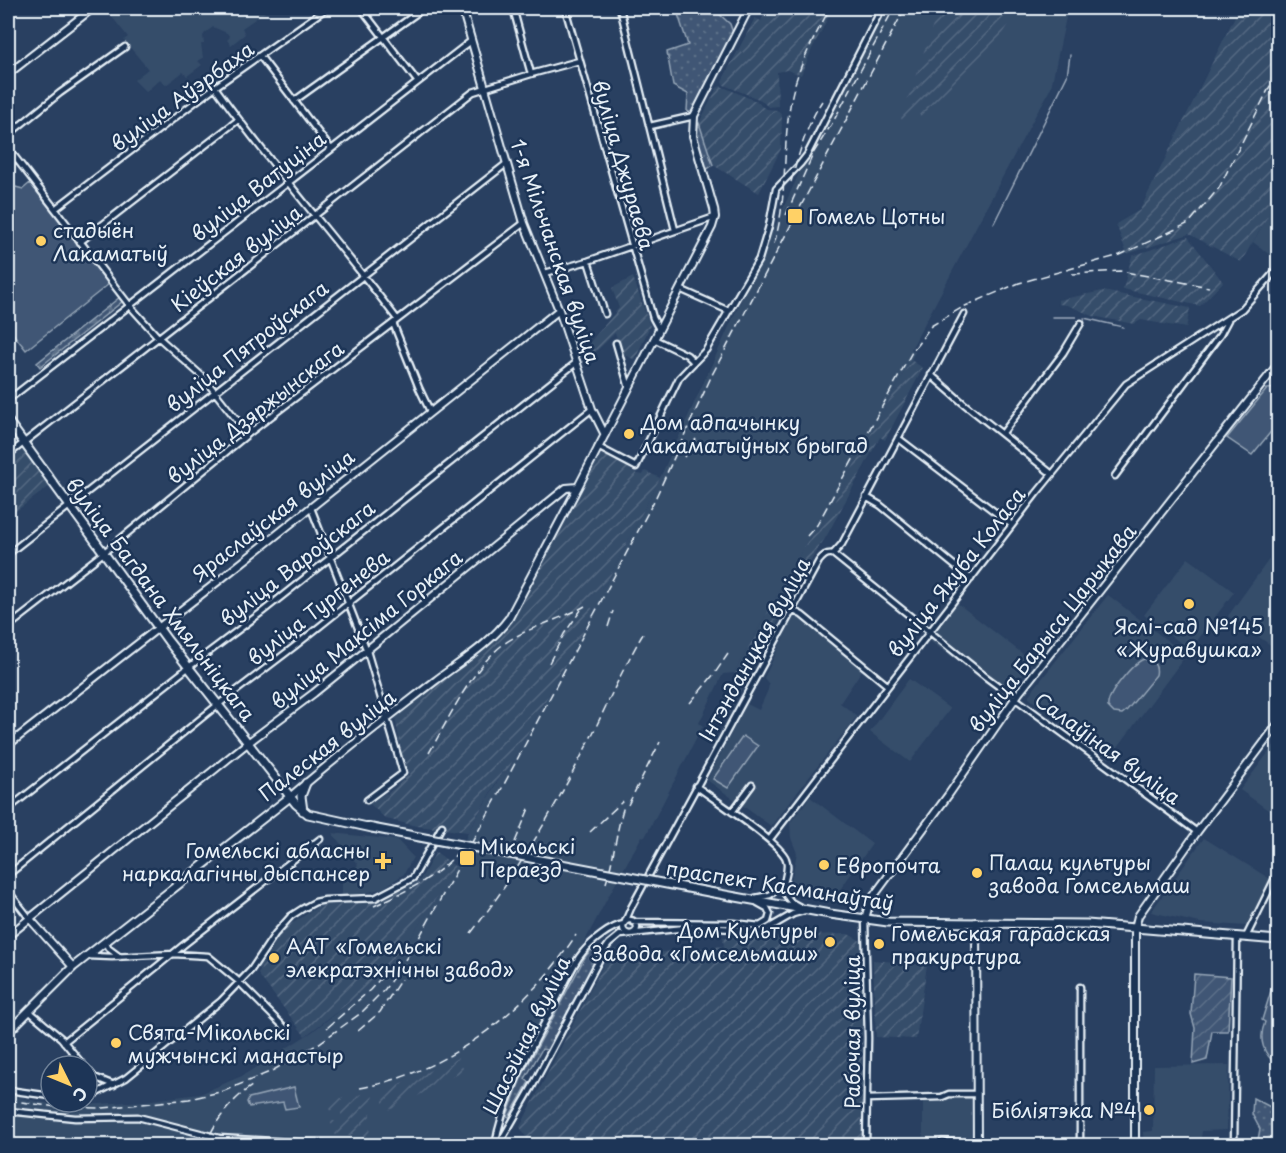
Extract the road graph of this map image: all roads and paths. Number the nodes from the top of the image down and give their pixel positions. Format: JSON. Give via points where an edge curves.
{"nodes":[{"id":1,"x":93,"y":8,"type":"edge"},
{"id":2,"x":327,"y":8,"type":"edge"},
{"id":3,"x":361,"y":8,"type":"edge"},
{"id":4,"x":462,"y":8,"type":"edge"},
{"id":5,"x":513,"y":8,"type":"edge"},
{"id":6,"x":565,"y":8,"type":"edge"},
{"id":7,"x":620,"y":8,"type":"edge"},
{"id":8,"x":749,"y":8,"type":"edge"},
{"id":9,"x":882,"y":8,"type":"edge"},
{"id":10,"x":419,"y":9,"type":"edge"},
{"id":11,"x":383,"y":37,"type":"junction"},
{"id":12,"x":471,"y":41,"type":"junction"},
{"id":13,"x":125,"y":47,"type":"dead end"},
{"id":14,"x":260,"y":57,"type":"junction"},
{"id":15,"x":579,"y":61,"type":"junction"},
{"id":16,"x":8,"y":74,"type":"edge"},
{"id":17,"x":531,"y":74,"type":"junction"},
{"id":18,"x":417,"y":81,"type":"junction"},
{"id":19,"x":215,"y":87,"type":"junction"},
{"id":20,"x":485,"y":88,"type":"junction"},
{"id":21,"x":294,"y":101,"type":"junction"},
{"id":22,"x":694,"y":116,"type":"junction"},
{"id":23,"x":238,"y":120,"type":"junction"},
{"id":24,"x":650,"y":126,"type":"junction"},
{"id":25,"x":8,"y":135,"type":"edge"},
{"id":26,"x":8,"y":148,"type":"edge"},
{"id":27,"x":331,"y":149,"type":"junction"},
{"id":28,"x":506,"y":164,"type":"junction"},
{"id":29,"x":288,"y":182,"type":"junction"},
{"id":30,"x":55,"y":209,"type":"junction"},
{"id":31,"x":315,"y":215,"type":"junction"},
{"id":32,"x":715,"y":217,"type":"junction"},
{"id":33,"x":524,"y":223,"type":"junction"},
{"id":34,"x":675,"y":231,"type":"junction"},
{"id":35,"x":80,"y":242,"type":"junction"},
{"id":36,"x":631,"y":246,"type":"junction"},
{"id":37,"x":588,"y":261,"type":"junction"},
{"id":38,"x":1278,"y":267,"type":"edge"},
{"id":39,"x":544,"y":273,"type":"junction"},
{"id":40,"x":362,"y":275,"type":"junction"},
{"id":41,"x":680,"y":289,"type":"junction"},
{"id":42,"x":130,"y":306,"type":"junction"},
{"id":43,"x":559,"y":310,"type":"junction"},
{"id":44,"x":729,"y":311,"type":"junction"},
{"id":45,"x":605,"y":314,"type":"dead end"},
{"id":46,"x":964,"y":314,"type":"dead end"},
{"id":47,"x":1229,"y":318,"type":"junction"},
{"id":48,"x":395,"y":321,"type":"junction"},
{"id":49,"x":1081,"y":323,"type":"dead end"},
{"id":50,"x":659,"y":329,"type":"junction"},
{"id":51,"x":158,"y":337,"type":"junction"},
{"id":52,"x":654,"y":339,"type":"junction"},
{"id":53,"x":615,"y":343,"type":"dead end"},
{"id":54,"x":693,"y":361,"type":"junction"},
{"id":55,"x":577,"y":362,"type":"junction"},
{"id":56,"x":1278,"y":364,"type":"edge"},
{"id":57,"x":1272,"y":374,"type":"junction"},
{"id":58,"x":932,"y":375,"type":"junction"},
{"id":59,"x":1278,"y":380,"type":"edge"},
{"id":60,"x":629,"y":388,"type":"junction"},
{"id":61,"x":215,"y":391,"type":"junction"},
{"id":62,"x":8,"y":400,"type":"edge"},
{"id":63,"x":592,"y":409,"type":"junction"},
{"id":64,"x":430,"y":411,"type":"junction"},
{"id":65,"x":8,"y":421,"type":"edge"},
{"id":66,"x":248,"y":434,"type":"junction"},
{"id":67,"x":1002,"y":434,"type":"junction"},
{"id":68,"x":605,"y":435,"type":"junction"},
{"id":69,"x":898,"y":438,"type":"junction"},
{"id":70,"x":24,"y":443,"type":"junction"},
{"id":71,"x":598,"y":447,"type":"junction"},
{"id":72,"x":8,"y":455,"type":"edge"},
{"id":73,"x":1052,"y":474,"type":"junction"},
{"id":74,"x":1115,"y":476,"type":"dead end"},
{"id":75,"x":578,"y":488,"type":"junction"},
{"id":76,"x":866,"y":497,"type":"junction"},
{"id":77,"x":69,"y":504,"type":"junction"},
{"id":78,"x":311,"y":508,"type":"junction"},
{"id":79,"x":1012,"y":525,"type":"junction"},
{"id":80,"x":104,"y":552,"type":"junction"},
{"id":81,"x":8,"y":554,"type":"edge"},
{"id":82,"x":833,"y":554,"type":"junction"},
{"id":83,"x":329,"y":556,"type":"junction"},
{"id":84,"x":970,"y":579,"type":"junction"},
{"id":85,"x":349,"y":603,"type":"junction"},
{"id":86,"x":792,"y":610,"type":"junction"},
{"id":87,"x":8,"y":627,"type":"edge"},
{"id":88,"x":158,"y":627,"type":"junction"},
{"id":89,"x":929,"y":633,"type":"junction"},
{"id":90,"x":367,"y":651,"type":"junction"},
{"id":91,"x":189,"y":667,"type":"junction"},
{"id":92,"x":887,"y":685,"type":"junction"},
{"id":93,"x":1015,"y":699,"type":"junction"},
{"id":94,"x":218,"y":705,"type":"junction"},
{"id":95,"x":388,"y":718,"type":"junction"},
{"id":96,"x":1278,"y":724,"type":"edge"},
{"id":97,"x":249,"y":743,"type":"junction"},
{"id":98,"x":8,"y":745,"type":"edge"},
{"id":99,"x":306,"y":783,"type":"junction"},
{"id":100,"x":752,"y":785,"type":"dead end"},
{"id":101,"x":696,"y":786,"type":"junction"},
{"id":102,"x":290,"y":797,"type":"junction"},
{"id":103,"x":367,"y":800,"type":"dead end"},
{"id":104,"x":8,"y":809,"type":"edge"},
{"id":105,"x":303,"y":811,"type":"junction"},
{"id":106,"x":732,"y":812,"type":"junction"},
{"id":107,"x":442,"y":826,"type":"dead end"},
{"id":108,"x":1197,"y":831,"type":"junction"},
{"id":109,"x":770,"y":838,"type":"junction"},
{"id":110,"x":320,"y":839,"type":"dead end"},
{"id":111,"x":1278,"y":872,"type":"edge"},
{"id":112,"x":8,"y":875,"type":"edge"},
{"id":113,"x":783,"y":884,"type":"junction"},
{"id":114,"x":8,"y":891,"type":"edge"},
{"id":115,"x":747,"y":899,"type":"junction"},
{"id":116,"x":807,"y":910,"type":"junction"},
{"id":117,"x":30,"y":918,"type":"junction"},
{"id":118,"x":865,"y":919,"type":"junction"},
{"id":119,"x":628,"y":922,"type":"junction"},
{"id":120,"x":976,"y":922,"type":"junction"},
{"id":121,"x":1135,"y":928,"type":"junction"},
{"id":122,"x":631,"y":934,"type":"junction"},
{"id":123,"x":8,"y":936,"type":"edge"},
{"id":124,"x":1237,"y":937,"type":"junction"},
{"id":125,"x":1246,"y":938,"type":"junction"},
{"id":126,"x":1278,"y":940,"type":"edge"},
{"id":127,"x":106,"y":944,"type":"junction"},
{"id":128,"x":174,"y":954,"type":"junction"},
{"id":129,"x":87,"y":955,"type":"junction"},
{"id":130,"x":101,"y":957,"type":"junction"},
{"id":131,"x":120,"y":957,"type":"junction"},
{"id":132,"x":73,"y":967,"type":"junction"},
{"id":133,"x":240,"y":983,"type":"junction"},
{"id":134,"x":1080,"y":987,"type":"dead end"},
{"id":135,"x":29,"y":1011,"type":"junction"},
{"id":136,"x":287,"y":1030,"type":"dead end"},
{"id":137,"x":8,"y":1032,"type":"edge"},
{"id":138,"x":64,"y":1042,"type":"junction"},
{"id":139,"x":74,"y":1054,"type":"edge"},
{"id":140,"x":99,"y":1079,"type":"edge"},
{"id":141,"x":114,"y":1085,"type":"junction"},
{"id":142,"x":8,"y":1090,"type":"edge"},
{"id":143,"x":99,"y":1092,"type":"edge"},
{"id":144,"x":39,"y":1094,"type":"edge"},
{"id":145,"x":977,"y":1094,"type":"junction"},
{"id":146,"x":867,"y":1099,"type":"junction"},
{"id":147,"x":8,"y":1112,"type":"edge"},
{"id":148,"x":942,"y":1144,"type":"edge"},
{"id":149,"x":977,"y":1144,"type":"edge"},
{"id":150,"x":361,"y":1146,"type":"edge"},
{"id":151,"x":496,"y":1146,"type":"edge"},
{"id":152,"x":866,"y":1146,"type":"edge"},
{"id":153,"x":1080,"y":1146,"type":"edge"},
{"id":154,"x":1135,"y":1146,"type":"edge"},
{"id":155,"x":1234,"y":1146,"type":"edge"}],
"edges":[{"from":1,"to":16,"type":"street"},
{"from":2,"to":14,"type":"street","name":"вуліца Аўэрбаха"},
{"from":3,"to":11,"type":"street"},
{"from":4,"to":12,"type":"street","name":"1-я Мільчанская вуліца"},
{"from":5,"to":17,"type":"street"},
{"from":6,"to":15,"type":"street","name":"вуліца Джураева"},
{"from":7,"to":24,"type":"street"},
{"from":8,"to":22,"type":"street"},
{"from":9,"to":44,"type":"street","via":[[807,155],[776,189],[759,259]]},
{"from":10,"to":11,"type":"street"},
{"from":11,"to":18,"type":"street"},
{"from":11,"to":21,"type":"street"},
{"from":12,"to":18,"type":"street","name":"вуліца Ватуціна"},
{"from":12,"to":20,"type":"street","name":"1-я Мільчанская вуліца"},
{"from":13,"to":25,"type":"street"},
{"from":14,"to":19,"type":"street","name":"вуліца Аўэрбаха"},
{"from":14,"to":21,"type":"street"},
{"from":15,"to":17,"type":"street","name":"Кіеўская вуліца"},
{"from":15,"to":36,"type":"street","name":"вуліца Джураева"},
{"from":17,"to":20,"type":"street","name":"Кіеўская вуліца"},
{"from":18,"to":27,"type":"street","name":"вуліца Ватуціна"},
{"from":19,"to":23,"type":"street"},
{"from":19,"to":30,"type":"street","name":"вуліца Аўэрбаха"},
{"from":20,"to":28,"type":"street","name":"1-я Мільчанская вуліца"},
{"from":20,"to":31,"type":"street","name":"Кіеўская вуліца","via":[[473,92]]},
{"from":21,"to":27,"type":"street"},
{"from":22,"to":24,"type":"street"},
{"from":22,"to":32,"type":"street","via":[[693,136]]},
{"from":23,"to":29,"type":"street"},
{"from":23,"to":35,"type":"street"},
{"from":24,"to":34,"type":"street"},
{"from":26,"to":30,"type":"street"},
{"from":27,"to":29,"type":"street","name":"вуліца Ватуціна"},
{"from":28,"to":33,"type":"street","name":"1-я Мільчанская вуліца"},
{"from":28,"to":40,"type":"street","name":"вуліца Пятроўскага"},
{"from":29,"to":31,"type":"street"},
{"from":29,"to":42,"type":"street","name":"вуліца Ватуціна"},
{"from":30,"to":35,"type":"street"},
{"from":31,"to":40,"type":"street"},
{"from":31,"to":51,"type":"street","name":"Кіеўская вуліца"},
{"from":32,"to":34,"type":"street"},
{"from":32,"to":41,"type":"street","name":"Палеская вуліца"},
{"from":33,"to":39,"type":"street","name":"1-я Мільчанская вуліца"},
{"from":33,"to":48,"type":"street","name":"вуліца Дзяржынскага"},
{"from":34,"to":36,"type":"street"},
{"from":35,"to":42,"type":"street"},
{"from":36,"to":37,"type":"street"},
{"from":36,"to":50,"type":"street","name":"вуліца Джураева","via":[[652,318]]},
{"from":37,"to":39,"type":"street"},
{"from":37,"to":45,"type":"street"},
{"from":38,"to":47,"type":"street","via":[[1242,309]]},
{"from":39,"to":43,"type":"street","name":"1-я Мільчанская вуліца"},
{"from":40,"to":48,"type":"street"},
{"from":40,"to":61,"type":"street","name":"вуліца Пятроўскага"},
{"from":41,"to":44,"type":"street"},
{"from":41,"to":50,"type":"street","name":"Палеская вуліца"},
{"from":42,"to":51,"type":"street"},
{"from":42,"to":62,"type":"street","name":"вуліца Ватуціна"},
{"from":43,"to":55,"type":"street","name":"1-я Мільчанская вуліца"},
{"from":43,"to":64,"type":"street","name":"Яраслаўская вуліца"},
{"from":44,"to":54,"type":"street","via":[[706,350]]},
{"from":46,"to":58,"type":"street","name":"Інтэнданцкая вуліца"},
{"from":47,"to":73,"type":"street","name":"вуліца Якуба Коласа","via":[[1126,384]]},
{"from":47,"to":74,"type":"street"},
{"from":48,"to":64,"type":"street"},
{"from":48,"to":66,"type":"street","name":"вуліца Дзяржынскага"},
{"from":49,"to":67,"type":"street"},
{"from":50,"to":52,"type":"street","name":"Палеская вуліца"},
{"from":51,"to":61,"type":"street"},
{"from":51,"to":70,"type":"street","name":"Кіеўская вуліца"},
{"from":52,"to":54,"type":"street"},
{"from":52,"to":60,"type":"street","name":"Палеская вуліца"},
{"from":53,"to":60,"type":"street"},
{"from":54,"to":71,"type":"street","via":[[679,378],[636,467]]},
{"from":55,"to":63,"type":"street","name":"1-я Мільчанская вуліца"},
{"from":55,"to":83,"type":"street","name":"вуліца Вароўскага"},
{"from":56,"to":57,"type":"street","name":"вуліца Барыса Царыкава"},
{"from":57,"to":59,"type":"street"},
{"from":57,"to":93,"type":"street","name":"вуліца Барыса Царыкава"},
{"from":58,"to":67,"type":"street"},
{"from":58,"to":69,"type":"street","name":"Інтэнданцкая вуліца"},
{"from":60,"to":68,"type":"street","name":"Палеская вуліца"},
{"from":61,"to":66,"type":"street"},
{"from":61,"to":77,"type":"street","name":"вуліца Пятроўскага"},
{"from":63,"to":68,"type":"street","name":"1-я Мільчанская вуліца"},
{"from":63,"to":85,"type":"street","name":"вуліца Тургенева"},
{"from":64,"to":78,"type":"street","name":"Яраслаўская вуліца"},
{"from":65,"to":70,"type":"main road","name":"вуліца Багдана Хмяльніцкага"},
{"from":66,"to":80,"type":"street","name":"вуліца Дзяржынскага"},
{"from":67,"to":73,"type":"street"},
{"from":68,"to":71,"type":"street","name":"Палеская вуліца"},
{"from":69,"to":76,"type":"street","name":"Інтэнданцкая вуліца"},
{"from":69,"to":79,"type":"street"},
{"from":70,"to":72,"type":"street","name":"Кіеўская вуліца"},
{"from":70,"to":77,"type":"main road","name":"вуліца Багдана Хмяльніцкага"},
{"from":71,"to":75,"type":"street","name":"Палеская вуліца"},
{"from":73,"to":79,"type":"street","name":"вуліца Якуба Коласа"},
{"from":75,"to":90,"type":"street","name":"вуліца Максіма Горкага","via":[[566,489]]},
{"from":75,"to":95,"type":"street","name":"Палеская вуліца","via":[[501,629]]},
{"from":76,"to":82,"type":"street","name":"Інтэнданцкая вуліца"},
{"from":76,"to":84,"type":"street"},
{"from":77,"to":80,"type":"main road","name":"вуліца Багдана Хмяльніцкага"},
{"from":77,"to":81,"type":"street","name":"вуліца Пятроўскага"},
{"from":78,"to":83,"type":"street"},
{"from":78,"to":88,"type":"street","name":"Яраслаўская вуліца"},
{"from":79,"to":84,"type":"street","name":"вуліца Якуба Коласа"},
{"from":80,"to":87,"type":"street","name":"вуліца Дзяржынскага"},
{"from":80,"to":88,"type":"main road","name":"вуліца Багдана Хмяльніцкага"},
{"from":82,"to":86,"type":"street","name":"Інтэнданцкая вуліца","via":[[819,561]]},
{"from":82,"to":89,"type":"street","name":"Салаўіная вуліца"},
{"from":83,"to":85,"type":"street"},
{"from":83,"to":91,"type":"street","name":"вуліца Вароўскага"},
{"from":84,"to":89,"type":"street","name":"вуліца Якуба Коласа"},
{"from":85,"to":90,"type":"street"},
{"from":85,"to":94,"type":"street","name":"вуліца Тургенева"},
{"from":86,"to":92,"type":"street"},
{"from":86,"to":101,"type":"street","name":"Інтэнданцкая вуліца"},
{"from":88,"to":91,"type":"main road","name":"вуліца Багдана Хмяльніцкага"},
{"from":88,"to":98,"type":"street","name":"Яраслаўская вуліца"},
{"from":89,"to":92,"type":"street","name":"вуліца Якуба Коласа"},
{"from":89,"to":93,"type":"street","name":"Салаўіная вуліца"},
{"from":90,"to":95,"type":"street"},
{"from":90,"to":97,"type":"street","name":"вуліца Максіма Горкага"},
{"from":91,"to":94,"type":"main road","name":"вуліца Багдана Хмяльніцкага"},
{"from":91,"to":104,"type":"street","name":"вуліца Вароўскага"},
{"from":92,"to":109,"type":"street","name":"вуліца Якуба Коласа"},
{"from":93,"to":108,"type":"street","name":"Салаўіная вуліца"},
{"from":93,"to":118,"type":"street","name":"вуліца Барыса Царыкава","via":[[870,901]]},
{"from":94,"to":97,"type":"main road","name":"вуліца Багдана Хмяльніцкага"},
{"from":94,"to":112,"type":"street","name":"вуліца Тургенева"},
{"from":95,"to":99,"type":"street","name":"Палеская вуліца"},
{"from":95,"to":103,"type":"street","via":[[403,773]]},
{"from":96,"to":108,"type":"street"},
{"from":97,"to":102,"type":"main road","name":"вуліца Багдана Хмяльніцкага"},
{"from":97,"to":117,"type":"street","name":"вуліца Максіма Горкага"},
{"from":99,"to":102,"type":"street","name":"Палеская вуліца"},
{"from":99,"to":105,"type":"main road","via":[[301,796]]},
{"from":100,"to":106,"type":"street"},
{"from":101,"to":106,"type":"street"},
{"from":101,"to":119,"type":"street","name":"Інтэнданцкая вуліца","via":[[631,908]]},
{"from":102,"to":105,"type":"main road"},
{"from":102,"to":127,"type":"main road","name":"Палеская вуліца"},
{"from":105,"to":115,"type":"main road","name":"праспект Касманаўтаў","bridge":true,"via":[[372,828]]},
{"from":106,"to":109,"type":"street"},
{"from":107,"to":133,"type":"street","via":[[412,878],[375,898],[325,900],[302,909],[275,934]]},
{"from":108,"to":121,"type":"street","via":[[1147,900]]},
{"from":109,"to":113,"type":"street","via":[[786,858]]},
{"from":110,"to":128,"type":"street"},
{"from":111,"to":125,"type":"street"},
{"from":113,"to":115,"type":"street","via":[[761,898]]},
{"from":113,"to":116,"type":"street","via":[[786,897]]},
{"from":114,"to":117,"type":"street"},
{"from":115,"to":116,"type":"main road","name":"праспект Касманаўтаў"},
{"from":115,"to":119,"type":"street","via":[[769,911],[766,923],[760,926]]},
{"from":116,"to":118,"type":"main road","name":"праспект Касманаўтаў"},
{"from":116,"to":122,"type":"street","name":"Шасэйная вуліца","via":[[760,933],[695,927]]},
{"from":117,"to":123,"type":"street","name":"вуліца Максіма Горкага"},
{"from":117,"to":132,"type":"street"},
{"from":118,"to":120,"type":"main road","name":"праспект Касманаўтаў"},
{"from":118,"to":146,"type":"street","name":"Рабочая вуліца"},
{"from":119,"to":122,"type":"street","via":[[624,930]]},
{"from":119,"to":122,"type":"street","via":[[636,925]]},
{"from":119,"to":151,"type":"street","name":"Шасэйная вуліца","via":[[618,925],[581,954],[524,1064],[498,1127]]},
{"from":120,"to":121,"type":"main road","name":"праспект Касманаўтаў"},
{"from":120,"to":145,"type":"street"},
{"from":121,"to":124,"type":"main road","name":"праспект Касманаўтаў"},
{"from":121,"to":154,"type":"street"},
{"from":122,"to":151,"type":"street","name":"Шасэйная вуліца","via":[[620,935],[609,944]]},
{"from":124,"to":125,"type":"main road","name":"праспект Касманаўтаў"},
{"from":124,"to":155,"type":"street"},
{"from":125,"to":126,"type":"main road","name":"праспект Касманаўтаў"},
{"from":127,"to":129,"type":"main road","name":"Палеская вуліца"},
{"from":127,"to":130,"type":"street","name":"Палеская вуліца","via":[[106,953]]},
{"from":127,"to":131,"type":"street"},
{"from":128,"to":131,"type":"street"},
{"from":128,"to":133,"type":"street","via":[[208,956]]},
{"from":128,"to":138,"type":"street"},
{"from":129,"to":130,"type":"street"},
{"from":129,"to":132,"type":"main road","name":"Палеская вуліца"},
{"from":130,"to":131,"type":"street"},
{"from":132,"to":135,"type":"main road","name":"Палеская вуліца"},
{"from":133,"to":136,"type":"street"},
{"from":133,"to":141,"type":"street"},
{"from":134,"to":153,"type":"street"},
{"from":135,"to":137,"type":"main road","name":"Палеская вуліца"},
{"from":135,"to":138,"type":"street"},
{"from":138,"to":139,"type":"street"},
{"from":140,"to":141,"type":"street"},
{"from":141,"to":143,"type":"street"},
{"from":142,"to":144,"type":"street"},
{"from":145,"to":146,"type":"street"},
{"from":145,"to":149,"type":"street"},
{"from":146,"to":152,"type":"street","name":"Рабочая вуліца"},
{"from":147,"to":150,"type":"street","via":[[75,1118],[138,1117],[219,1138]]},
{"from":148,"to":149,"type":"street"}]}
